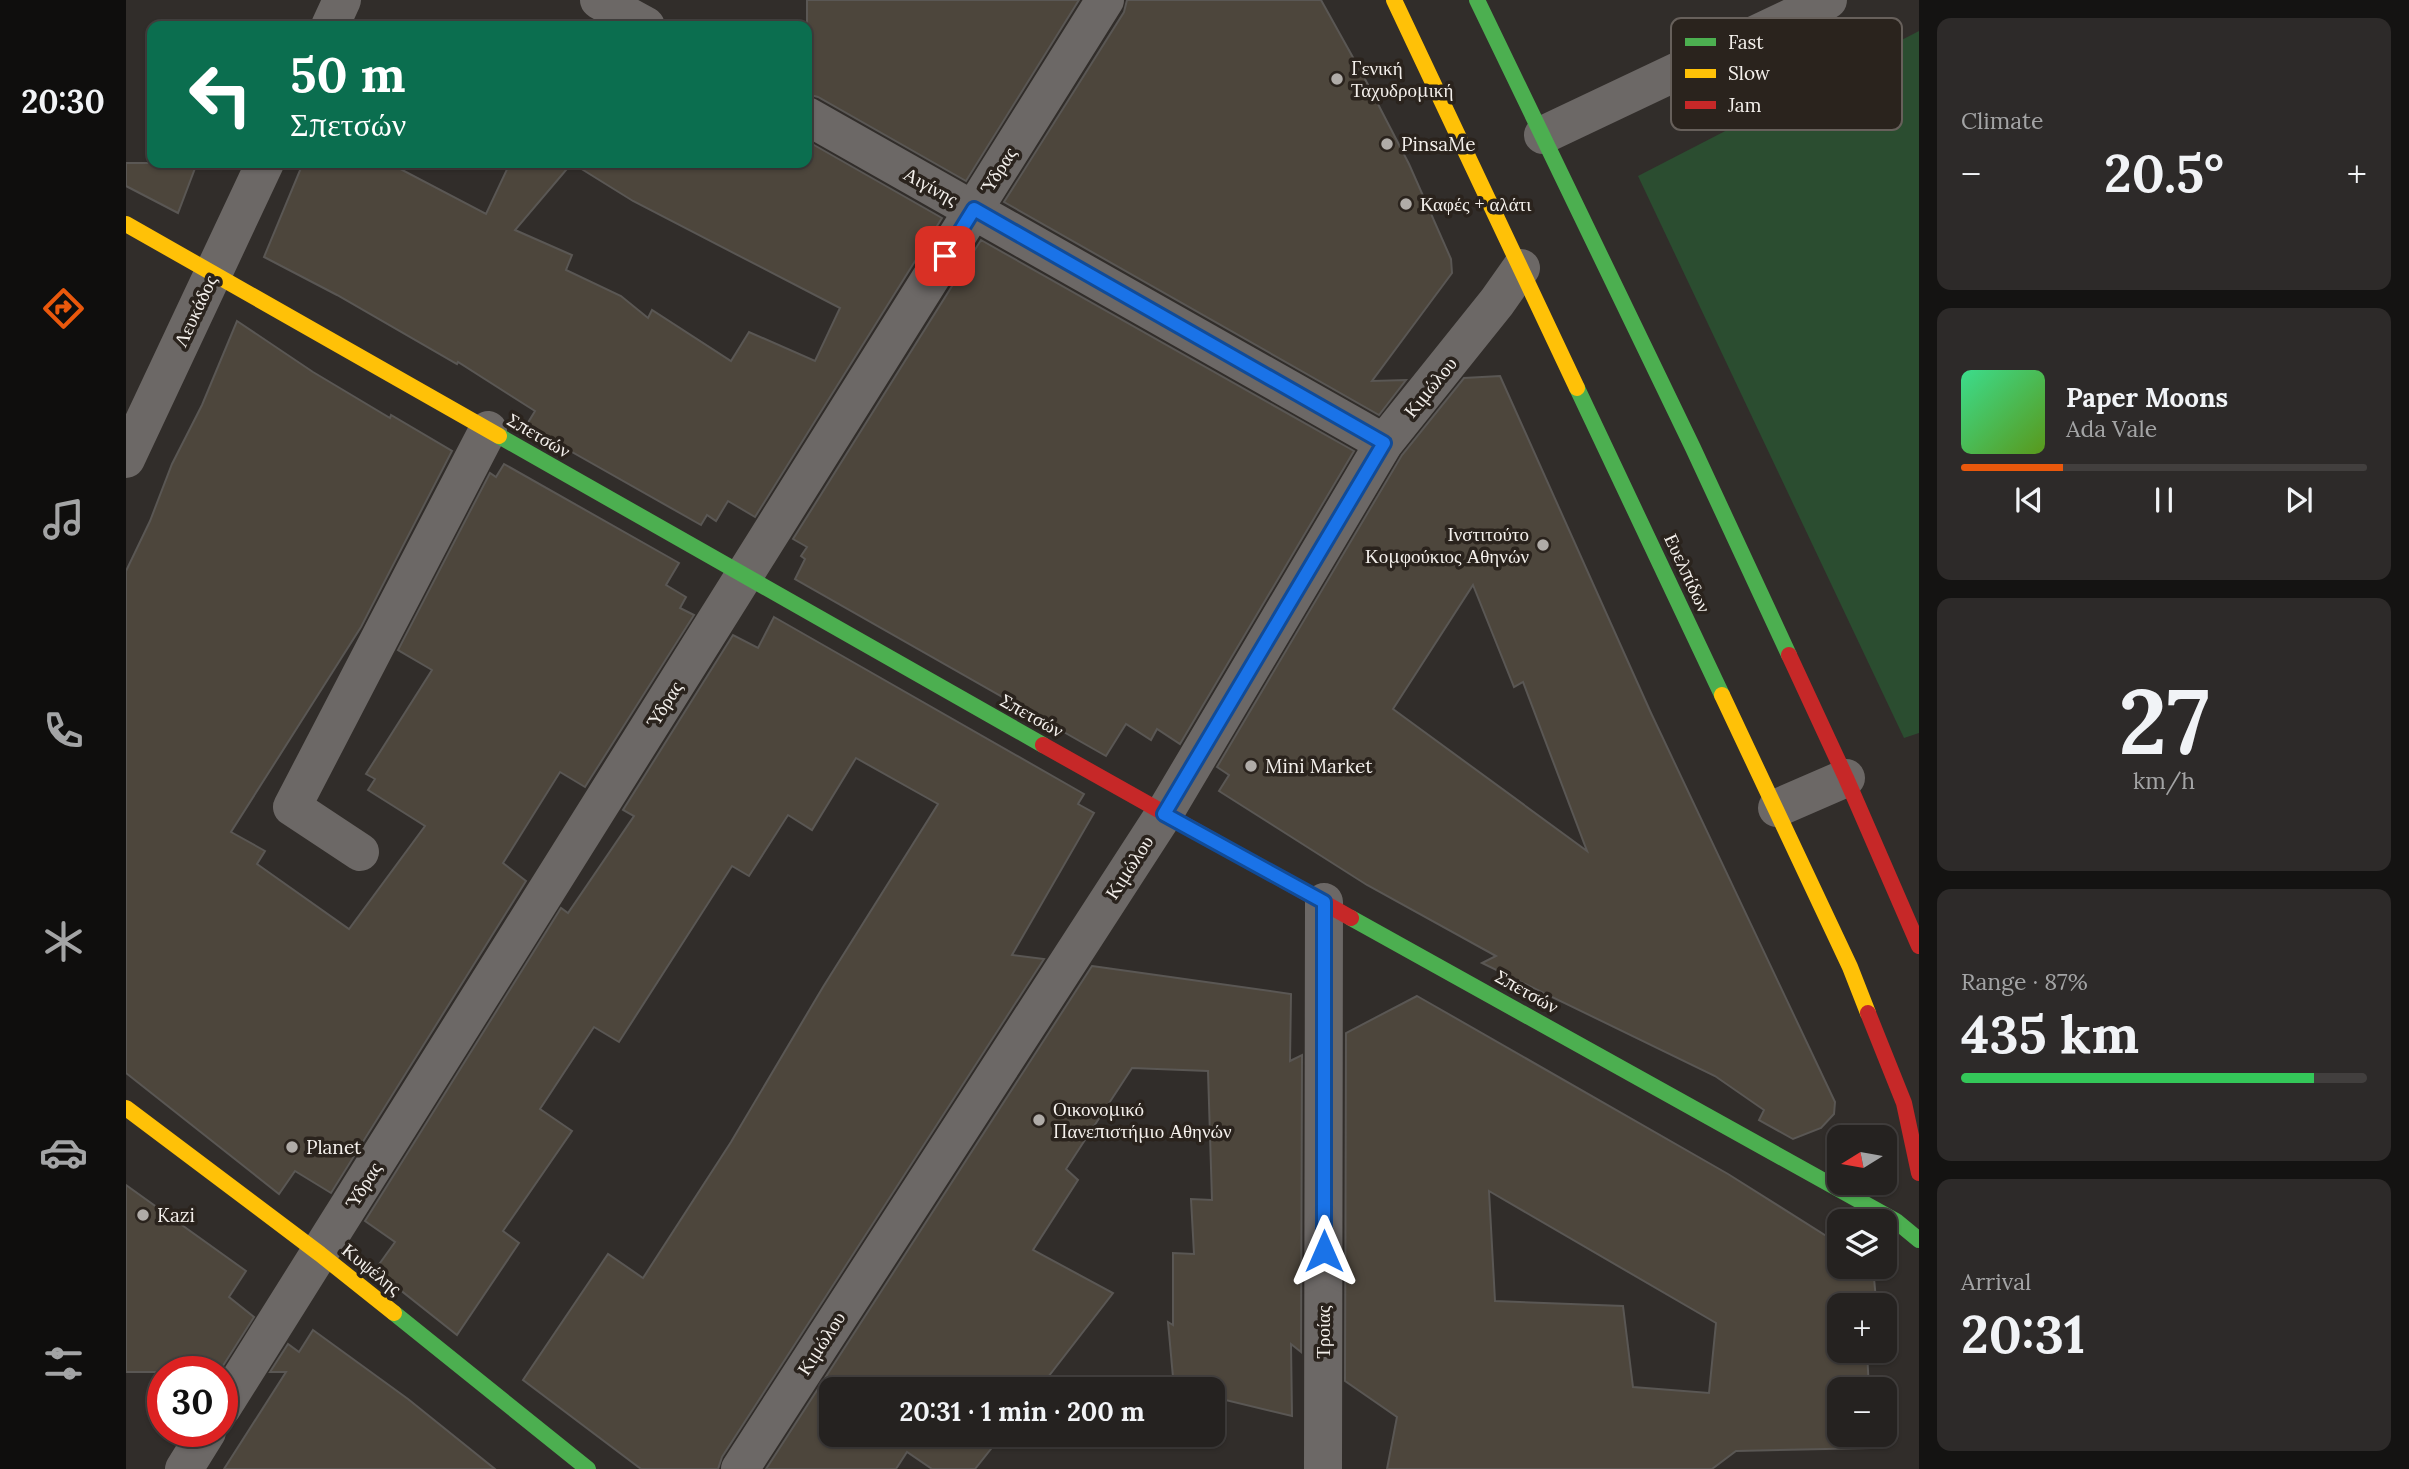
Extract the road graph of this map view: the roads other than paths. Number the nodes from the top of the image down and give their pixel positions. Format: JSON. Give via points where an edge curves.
{"nodes":[{"id":1,"x":342,"y":0,"type":"edge"},
{"id":2,"x":599,"y":0,"type":"edge"},
{"id":3,"x":1104,"y":0,"type":"edge"},
{"id":4,"x":1394,"y":0,"type":"edge"},
{"id":5,"x":1477,"y":0,"type":"edge"},
{"id":6,"x":1828,"y":0,"type":"edge"},
{"id":7,"x":1790,"y":18,"type":"edge"},
{"id":8,"x":332,"y":21,"type":"edge"},
{"id":9,"x":637,"y":21,"type":"edge"},
{"id":10,"x":1671,"y":74,"type":"edge"},
{"id":11,"x":812,"y":119,"type":"edge"},
{"id":12,"x":1543,"y":135,"type":"junction"},
{"id":13,"x":263,"y":168,"type":"edge"},
{"id":14,"x":974,"y":209,"type":"junction"},
{"id":15,"x":126,"y":224,"type":"edge"},
{"id":16,"x":1521,"y":268,"type":"junction"},
{"id":17,"x":213,"y":273,"type":"junction"},
{"id":18,"x":488,"y":430,"type":"junction"},
{"id":19,"x":1384,"y":443,"type":"junction"},
{"id":20,"x":126,"y":459,"type":"edge"},
{"id":21,"x":744,"y":577,"type":"junction"},
{"id":22,"x":1846,"y":778,"type":"junction"},
{"id":23,"x":1777,"y":808,"type":"junction"},
{"id":24,"x":1164,"y":814,"type":"junction"},
{"id":25,"x":360,"y":852,"type":"dead end"},
{"id":26,"x":1324,"y":902,"type":"junction"},
{"id":27,"x":1919,"y":946,"type":"edge"},
{"id":28,"x":126,"y":1108,"type":"edge"},
{"id":29,"x":1919,"y":1173,"type":"edge"},
{"id":30,"x":1919,"y":1240,"type":"edge"},
{"id":31,"x":320,"y":1254,"type":"junction"},
{"id":32,"x":238,"y":1383,"type":"edge"},
{"id":33,"x":198,"y":1447,"type":"edge"},
{"id":34,"x":184,"y":1469,"type":"edge"},
{"id":35,"x":588,"y":1469,"type":"edge"},
{"id":36,"x":740,"y":1469,"type":"edge"},
{"id":37,"x":1323,"y":1469,"type":"edge"}],
"edges":[{"from":1,"to":8,"type":"street"},
{"from":2,"to":9,"type":"street"},
{"from":3,"to":14,"type":"street","name":"Ύδρας"},
{"from":4,"to":16,"type":"street","name":"Ευελπίδων"},
{"from":5,"to":12,"type":"street"},
{"from":6,"to":7,"type":"street"},
{"from":10,"to":12,"type":"street"},
{"from":11,"to":14,"type":"street","name":"Αιγίνης"},
{"from":12,"to":22,"type":"street"},
{"from":13,"to":17,"type":"street","name":"Λευκάδος"},
{"from":14,"to":19,"type":"street","name":"Αιγίνης"},
{"from":14,"to":21,"type":"street","name":"Ύδρας"},
{"from":15,"to":17,"type":"street","name":"Σπετσών"},
{"from":16,"to":19,"type":"street","name":"Κιμώλου"},
{"from":16,"to":23,"type":"street","name":"Ευελπίδων"},
{"from":17,"to":18,"type":"street","name":"Σπετσών"},
{"from":17,"to":20,"type":"street","name":"Λευκάδος"},
{"from":18,"to":21,"type":"street","name":"Σπετσών"},
{"from":18,"to":25,"type":"street","via":[[292,807]]},
{"from":19,"to":24,"type":"street","name":"Κιμώλου"},
{"from":21,"to":24,"type":"street","name":"Σπετσών"},
{"from":21,"to":31,"type":"street","name":"Ύδρας"},
{"from":22,"to":23,"type":"street"},
{"from":22,"to":27,"type":"street"},
{"from":23,"to":29,"type":"street","name":"Ευελπίδων","via":[[1880,1039],[1904,1103]]},
{"from":24,"to":26,"type":"street","name":"Σπετσών"},
{"from":24,"to":36,"type":"street","name":"Κιμώλου"},
{"from":26,"to":30,"type":"street","name":"Σπετσών","via":[[1896,1221]]},
{"from":26,"to":37,"type":"street","name":"Τροίας"},
{"from":28,"to":31,"type":"street","name":"Κυψέλης"},
{"from":31,"to":32,"type":"street","name":"Ύδρας"},
{"from":31,"to":35,"type":"street","name":"Κυψέλης"},
{"from":33,"to":34,"type":"street"}]}
